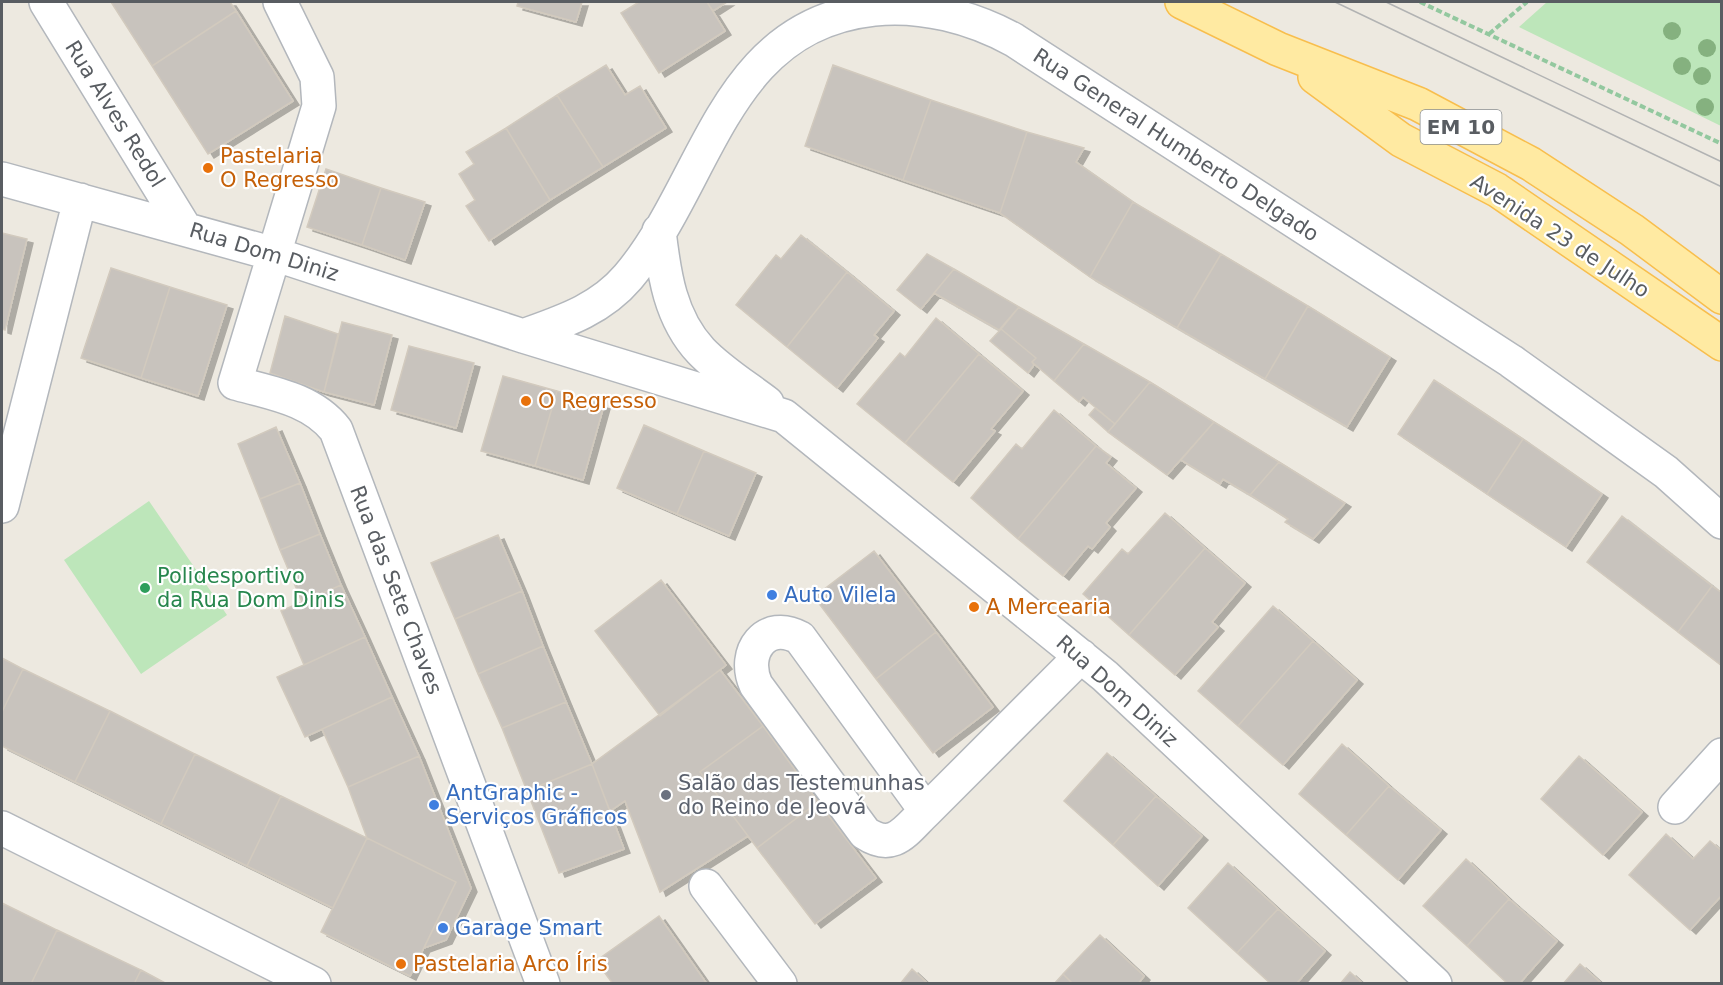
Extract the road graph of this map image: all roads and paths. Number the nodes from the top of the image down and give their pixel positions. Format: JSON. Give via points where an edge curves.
{"nodes":[{"id":1,"x":45,"y":2,"type":"edge"},
{"id":2,"x":1182,"y":2,"type":"edge"},
{"id":3,"x":1420,"y":2,"type":"edge"},
{"id":4,"x":1527,"y":2,"type":"edge"},
{"id":5,"x":290,"y":8,"type":"edge"},
{"id":6,"x":1488,"y":35,"type":"junction"},
{"id":7,"x":1278,"y":49,"type":"junction"},
{"id":8,"x":1722,"y":144,"type":"edge"},
{"id":9,"x":2,"y":179,"type":"edge"},
{"id":10,"x":80,"y":200,"type":"junction"},
{"id":11,"x":184,"y":227,"type":"junction"},
{"id":12,"x":659,"y":231,"type":"junction"},
{"id":13,"x":274,"y":254,"type":"junction"},
{"id":14,"x":1722,"y":297,"type":"edge"},
{"id":15,"x":523,"y":336,"type":"junction"},
{"id":16,"x":1722,"y":344,"type":"edge"},
{"id":17,"x":784,"y":416,"type":"junction"},
{"id":18,"x":2,"y":506,"type":"edge"},
{"id":19,"x":1722,"y":522,"type":"edge"},
{"id":20,"x":1082,"y":656,"type":"junction"},
{"id":21,"x":1722,"y":755,"type":"edge"},
{"id":22,"x":1675,"y":807,"type":"dead end"},
{"id":23,"x":926,"y":811,"type":"junction"},
{"id":24,"x":2,"y":828,"type":"edge"},
{"id":25,"x":705,"y":886,"type":"dead end"},
{"id":26,"x":314,"y":984,"type":"edge"},
{"id":27,"x":543,"y":984,"type":"edge"},
{"id":28,"x":780,"y":984,"type":"edge"},
{"id":29,"x":1435,"y":984,"type":"edge"}],
"edges":[{"from":1,"to":11,"type":"street","name":"Rua Alves Redol"},
{"from":2,"to":7,"type":"main road","name":"Avenida 23 de Julho","number":"EM 10"},
{"from":3,"to":6,"type":"path"},
{"from":4,"to":6,"type":"path"},
{"from":5,"to":13,"type":"street","via":[[317,76],[320,106]]},
{"from":6,"to":8,"type":"path"},
{"from":7,"to":14,"type":"main road","name":"Avenida 23 de Julho","number":"EM 10","via":[[1418,104],[1531,164],[1632,230]]},
{"from":7,"to":16,"type":"main road","name":"Avenida 23 de Julho","number":"EM 10","via":[[1401,140],[1497,190]]},
{"from":9,"to":10,"type":"street","name":"Rua Dom Diniz"},
{"from":10,"to":11,"type":"street","name":"Rua Dom Diniz"},
{"from":10,"to":18,"type":"street"},
{"from":11,"to":13,"type":"street","name":"Rua Dom Diniz"},
{"from":12,"to":15,"type":"street","via":[[628,277],[596,306]]},
{"from":12,"to":17,"type":"street","name":"Rua Dom Diniz","via":[[671,298],[691,337],[702,352]]},
{"from":12,"to":19,"type":"street","name":"Rua General Humberto Delgado","via":[[737,92],[767,59],[802,31],[826,19],[886,8],[969,20],[1014,40],[1511,361],[1666,472]]},
{"from":13,"to":15,"type":"street","name":"Rua Dom Diniz"},
{"from":13,"to":27,"type":"street","name":"Rua das Sete Chaves","via":[[236,382],[305,404],[322,414],[336,430]]},
{"from":15,"to":17,"type":"street","name":"Rua Dom Diniz"},
{"from":17,"to":20,"type":"street","name":"Rua Dom Diniz"},
{"from":20,"to":23,"type":"street"},
{"from":20,"to":29,"type":"street","name":"Rua Dom Diniz"},
{"from":21,"to":22,"type":"street"},
{"from":23,"to":23,"type":"street","via":[[889,842],[877,841],[865,833],[756,685],[750,663],[760,642],[772,633],[787,631],[800,638]]},
{"from":24,"to":26,"type":"street"},
{"from":25,"to":28,"type":"street"}]}
